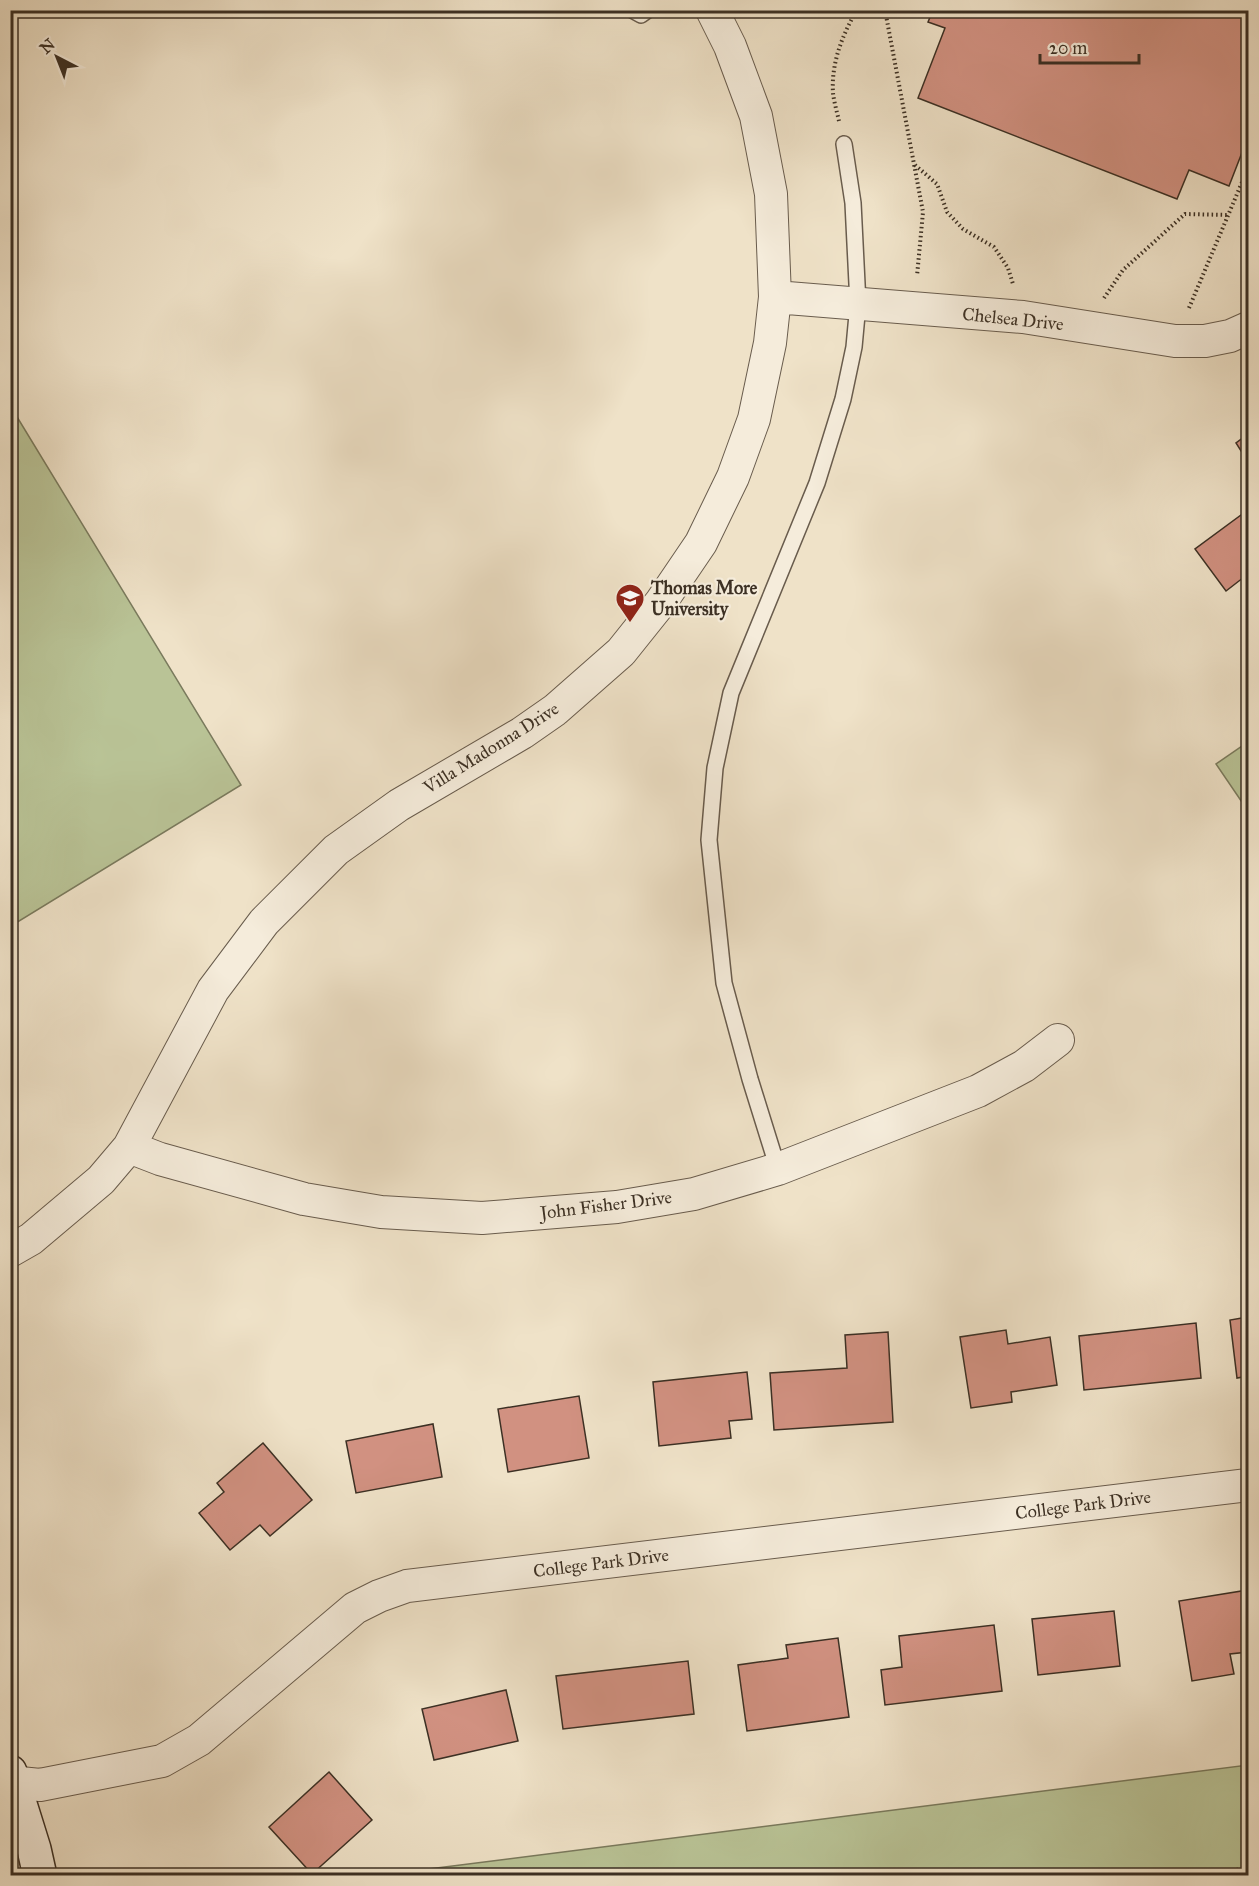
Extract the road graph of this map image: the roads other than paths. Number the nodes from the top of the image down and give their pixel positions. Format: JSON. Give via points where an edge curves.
{"nodes":[{"id":1,"x":632,"y":10,"type":"edge"},
{"id":2,"x":648,"y":10,"type":"edge"},
{"id":3,"x":712,"y":10,"type":"edge"},
{"id":4,"x":844,"y":144,"type":"road end"},
{"id":5,"x":775,"y":297,"type":"junction"},
{"id":6,"x":858,"y":304,"type":"junction"},
{"id":7,"x":1248,"y":327,"type":"edge"},
{"id":8,"x":1058,"y":1040,"type":"dead end"},
{"id":9,"x":129,"y":1147,"type":"junction"},
{"id":10,"x":778,"y":1169,"type":"junction"},
{"id":11,"x":10,"y":1251,"type":"edge"},
{"id":12,"x":1248,"y":1485,"type":"edge"},
{"id":13,"x":12,"y":1779,"type":"edge"},
{"id":14,"x":40,"y":1875,"type":"edge"}],
"edges":[{"from":1,"to":2,"type":"lane","via":[[641,15]]},
{"from":3,"to":5,"type":"street","name":"Villa Madonna Drive","via":[[756,116],[771,194]]},
{"from":4,"to":6,"type":"lane","via":[[854,203]]},
{"from":5,"to":6,"type":"street","name":"Chelsea Drive"},
{"from":5,"to":9,"type":"street","name":"Villa Madonna Drive","via":[[754,419],[733,477],[701,543],[662,602],[621,652],[555,710],[399,805],[336,850],[264,922],[213,990]]},
{"from":6,"to":7,"type":"street","name":"Chelsea Drive","via":[[1023,317],[1174,341],[1230,336]]},
{"from":6,"to":10,"type":"lane","via":[[843,399],[817,483],[730,693],[715,768],[709,840],[724,982]]},
{"from":8,"to":10,"type":"street","name":"John Fisher Drive","via":[[1024,1066],[978,1091]]},
{"from":9,"to":10,"type":"street","name":"John Fisher Drive","via":[[304,1199],[381,1212],[482,1218],[628,1206],[694,1194]]},
{"from":9,"to":11,"type":"street","name":"Villa Madonna Drive","via":[[101,1180],[31,1239]]},
{"from":12,"to":13,"type":"street","name":"College Park Drive","via":[[407,1586],[356,1608],[199,1740],[162,1761],[40,1785]]},
{"from":13,"to":14,"type":"main road"}]}
